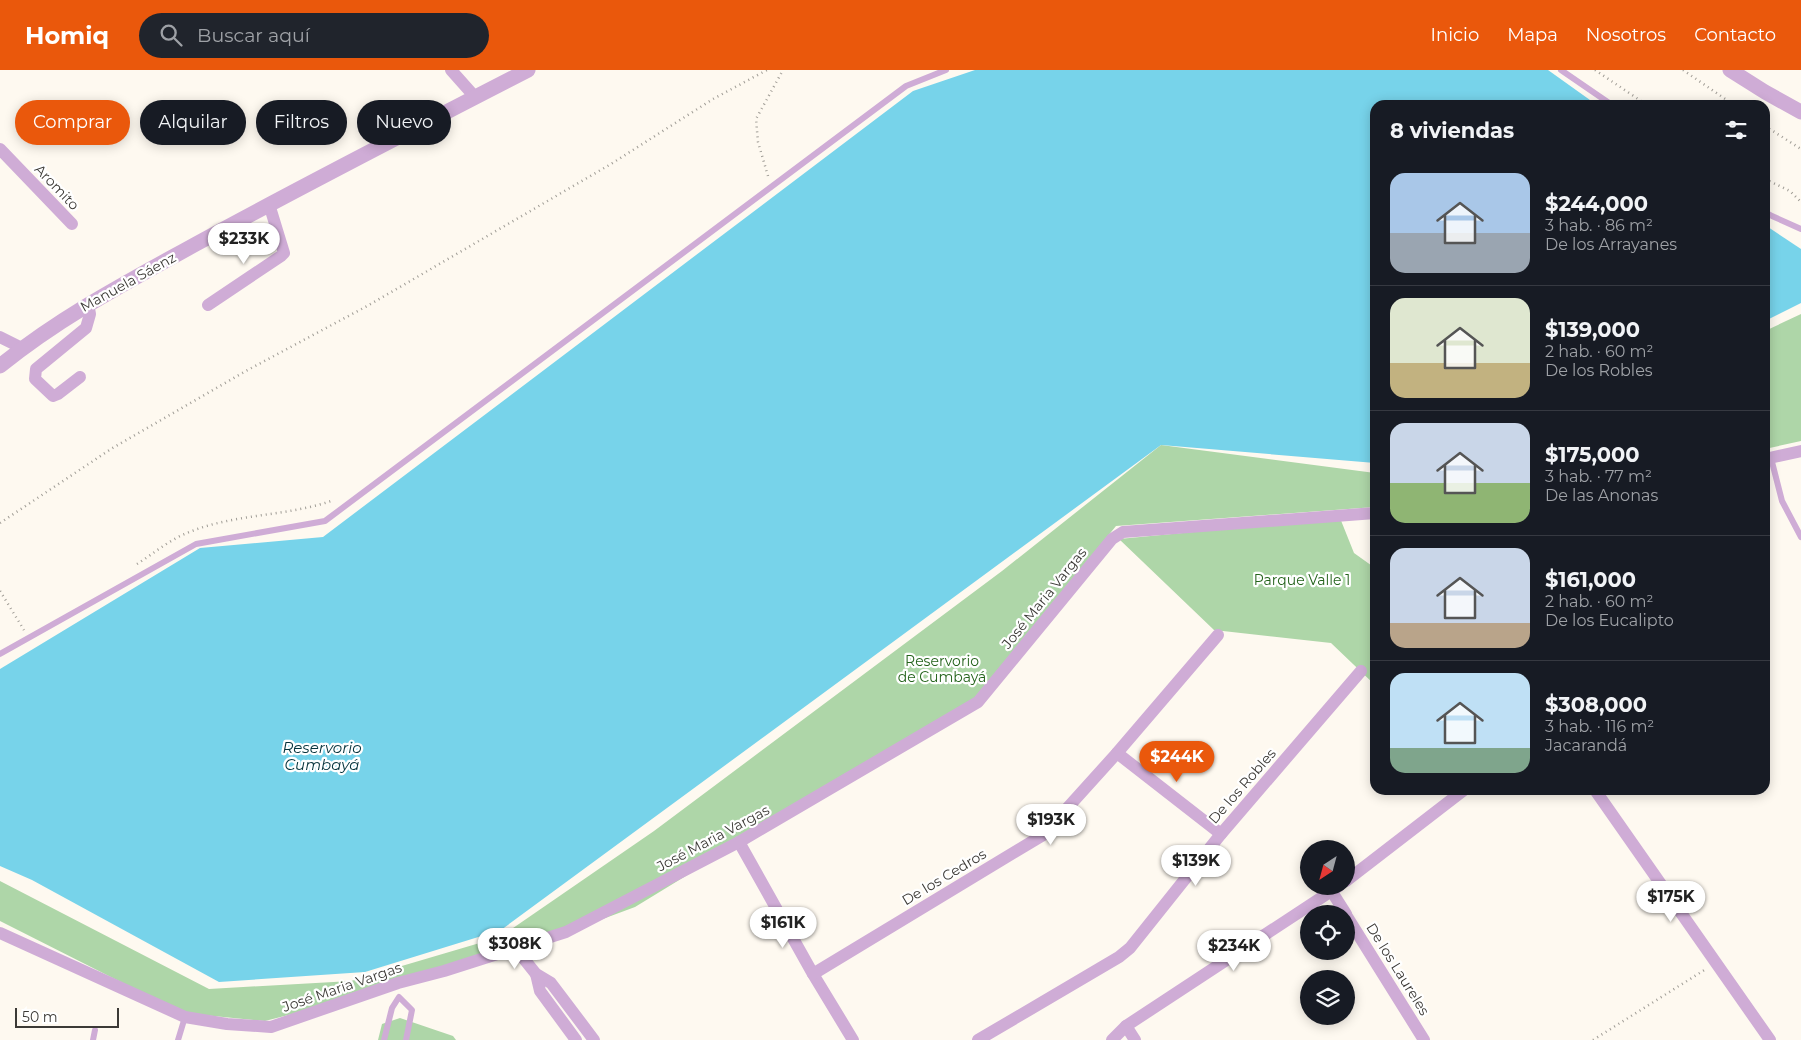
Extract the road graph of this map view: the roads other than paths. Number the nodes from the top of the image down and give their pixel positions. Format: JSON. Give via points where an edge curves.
{"nodes":[{"id":1,"x":451,"y":70,"type":"edge"},
{"id":2,"x":528,"y":70,"type":"edge"},
{"id":3,"x":946,"y":70,"type":"edge"},
{"id":4,"x":1561,"y":70,"type":"edge"},
{"id":5,"x":1730,"y":70,"type":"edge"},
{"id":6,"x":474,"y":97,"type":"junction"},
{"id":7,"x":1605,"y":100,"type":"edge"},
{"id":8,"x":1801,"y":112,"type":"edge"},
{"id":9,"x":0,"y":149,"type":"edge"},
{"id":10,"x":269,"y":204,"type":"junction"},
{"id":11,"x":1770,"y":215,"type":"edge"},
{"id":12,"x":72,"y":224,"type":"dead end"},
{"id":13,"x":1801,"y":229,"type":"edge"},
{"id":14,"x":88,"y":304,"type":"junction"},
{"id":15,"x":208,"y":305,"type":"dead end"},
{"id":16,"x":0,"y":337,"type":"edge"},
{"id":17,"x":22,"y":348,"type":"junction"},
{"id":18,"x":0,"y":366,"type":"edge"},
{"id":19,"x":80,"y":377,"type":"dead end"},
{"id":20,"x":1801,"y":451,"type":"edge"},
{"id":21,"x":1770,"y":458,"type":"edge"},
{"id":22,"x":1770,"y":464,"type":"edge"},
{"id":23,"x":1370,"y":513,"type":"edge"},
{"id":24,"x":1801,"y":537,"type":"edge"},
{"id":25,"x":1218,"y":635,"type":"dead end"},
{"id":26,"x":0,"y":654,"type":"edge"},
{"id":27,"x":1361,"y":671,"type":"dead end"},
{"id":28,"x":1117,"y":754,"type":"junction"},
{"id":29,"x":1458,"y":795,"type":"edge"},
{"id":30,"x":1598,"y":795,"type":"edge"},
{"id":31,"x":1220,"y":834,"type":"junction"},
{"id":32,"x":739,"y":842,"type":"junction"},
{"id":33,"x":1355,"y":874,"type":"edge"},
{"id":34,"x":1327,"y":895,"type":"edge"},
{"id":35,"x":1355,"y":929,"type":"edge"},
{"id":36,"x":0,"y":933,"type":"edge"},
{"id":37,"x":516,"y":949,"type":"junction"},
{"id":38,"x":536,"y":974,"type":"junction"},
{"id":39,"x":813,"y":974,"type":"junction"},
{"id":40,"x":398,"y":983,"type":"junction"},
{"id":41,"x":399,"y":997,"type":"junction"},
{"id":42,"x":185,"y":1017,"type":"junction"},
{"id":43,"x":1126,"y":1026,"type":"junction"},
{"id":44,"x":95,"y":1030,"type":"dead end"},
{"id":45,"x":93,"y":1040,"type":"edge"},
{"id":46,"x":178,"y":1040,"type":"edge"},
{"id":47,"x":384,"y":1040,"type":"edge"},
{"id":48,"x":406,"y":1040,"type":"edge"},
{"id":49,"x":576,"y":1040,"type":"edge"},
{"id":50,"x":594,"y":1040,"type":"edge"},
{"id":51,"x":853,"y":1040,"type":"edge"},
{"id":52,"x":978,"y":1040,"type":"edge"},
{"id":53,"x":1112,"y":1040,"type":"edge"},
{"id":54,"x":1135,"y":1040,"type":"edge"},
{"id":55,"x":1424,"y":1040,"type":"edge"},
{"id":56,"x":1770,"y":1040,"type":"edge"}],
"edges":[{"from":1,"to":6,"type":"street"},
{"from":2,"to":6,"type":"street","name":"Manuela Sáenz"},
{"from":3,"to":26,"type":"lane","via":[[906,86],[325,521],[196,544]]},
{"from":4,"to":7,"type":"lane"},
{"from":5,"to":8,"type":"street"},
{"from":6,"to":10,"type":"street","name":"Manuela Sáenz"},
{"from":9,"to":12,"type":"street","name":"Aromito"},
{"from":10,"to":14,"type":"street","name":"Manuela Sáenz"},
{"from":10,"to":15,"type":"street","via":[[284,253]]},
{"from":11,"to":13,"type":"lane"},
{"from":14,"to":17,"type":"street","name":"Manuela Sáenz"},
{"from":14,"to":19,"type":"street","via":[[90,314],[86,328],[36,369],[35,379],[53,396]]},
{"from":16,"to":17,"type":"street"},
{"from":17,"to":18,"type":"street","name":"Manuela Sáenz"},
{"from":20,"to":21,"type":"street"},
{"from":22,"to":24,"type":"lane","via":[[1782,501]]},
{"from":23,"to":32,"type":"street","name":"José Maria Vargas","via":[[1123,532],[1112,539],[978,702]]},
{"from":25,"to":28,"type":"street","name":"De los Cedros"},
{"from":27,"to":31,"type":"street","name":"De los Robles"},
{"from":28,"to":31,"type":"street"},
{"from":28,"to":39,"type":"street","name":"De los Cedros","via":[[1043,835]]},
{"from":29,"to":33,"type":"street"},
{"from":30,"to":56,"type":"street"},
{"from":31,"to":52,"type":"street","name":"De los Robles","via":[[1120,957]]},
{"from":32,"to":37,"type":"street","name":"José Maria Vargas","via":[[566,932]]},
{"from":32,"to":39,"type":"street"},
{"from":34,"to":43,"type":"street"},
{"from":35,"to":55,"type":"street","name":"De los Laureles"},
{"from":36,"to":42,"type":"street","name":"José Maria Vargas"},
{"from":37,"to":38,"type":"street"},
{"from":37,"to":40,"type":"street","name":"José Maria Vargas"},
{"from":38,"to":49,"type":"street","via":[[540,991]]},
{"from":38,"to":50,"type":"street","via":[[551,983]]},
{"from":39,"to":51,"type":"street"},
{"from":40,"to":41,"type":"lane"},
{"from":40,"to":42,"type":"street","name":"José Maria Vargas","via":[[271,1026],[227,1024]]},
{"from":41,"to":47,"type":"lane","via":[[392,1008]]},
{"from":41,"to":48,"type":"lane","via":[[412,1010]]},
{"from":42,"to":46,"type":"lane"},
{"from":43,"to":53,"type":"street"},
{"from":43,"to":54,"type":"street"},
{"from":44,"to":45,"type":"lane"}]}
